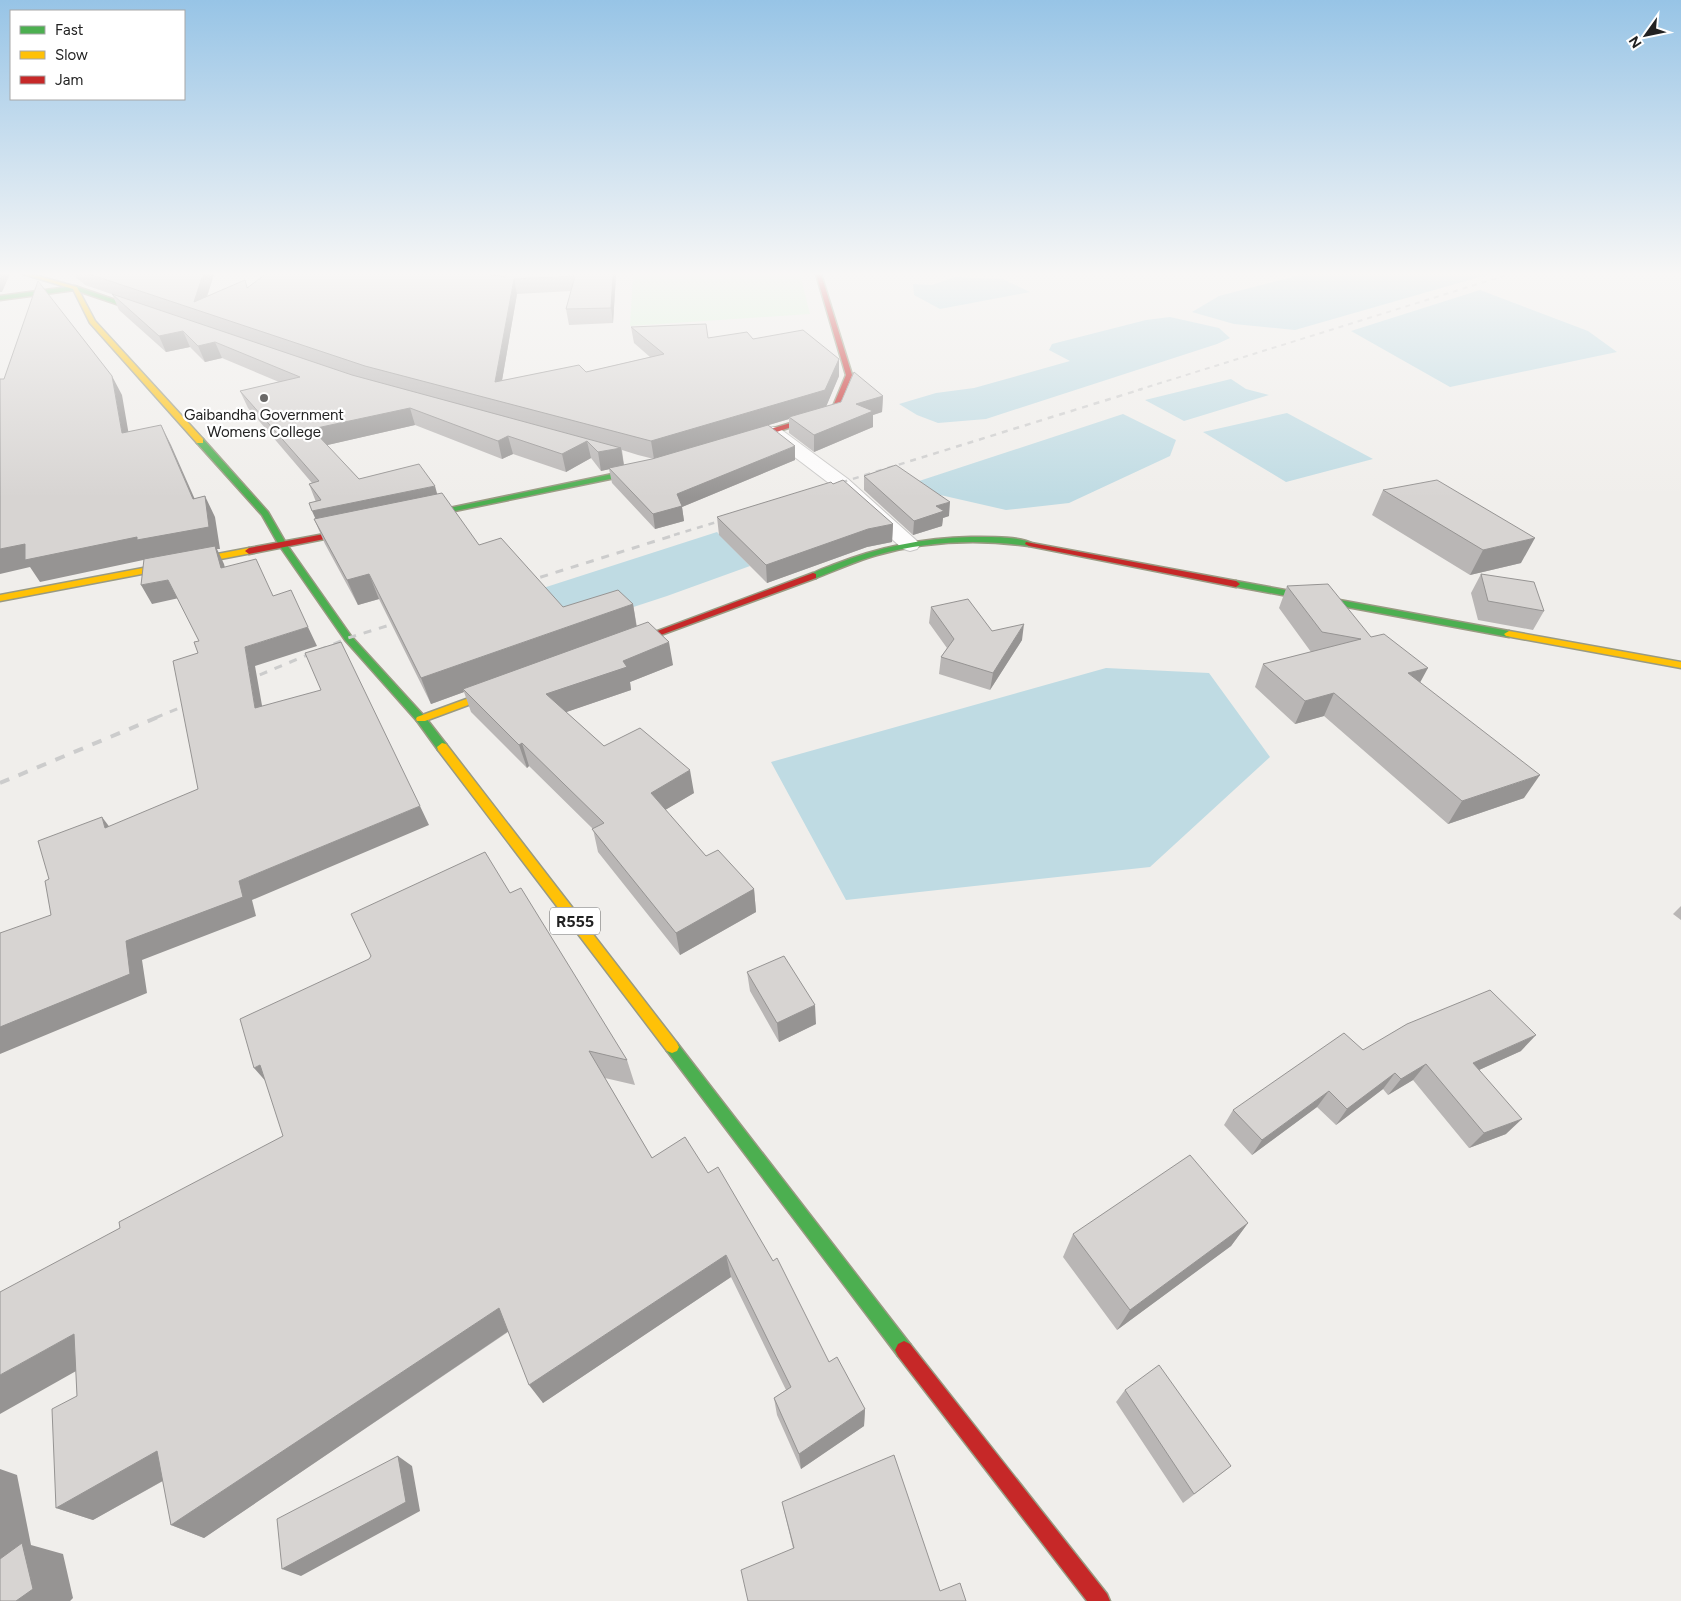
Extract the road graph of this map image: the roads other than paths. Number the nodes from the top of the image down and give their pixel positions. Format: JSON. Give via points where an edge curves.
{"nodes":[{"id":1,"x":116,"y":349,"type":"edge"},
{"id":2,"x":841,"y":349,"type":"edge"},
{"id":3,"x":773,"y":432,"type":"junction"},
{"id":4,"x":727,"y":445,"type":"edge"},
{"id":5,"x":627,"y":460,"type":"dead end"},
{"id":6,"x":400,"y":521,"type":"edge"},
{"id":7,"x":371,"y":527,"type":"edge"},
{"id":8,"x":284,"y":545,"type":"junction"},
{"id":9,"x":910,"y":545,"type":"junction"},
{"id":10,"x":0,"y":598,"type":"edge"},
{"id":11,"x":609,"y":650,"type":"edge"},
{"id":12,"x":1681,"y":665,"type":"edge"},
{"id":13,"x":515,"y":685,"type":"edge"},
{"id":14,"x":422,"y":719,"type":"junction"},
{"id":15,"x":1100,"y":1601,"type":"edge"}],
"edges":[{"from":1,"to":8,"type":"main road","number":"R555","via":[[265,514]]},
{"from":2,"to":3,"type":"main road","via":[[849,375],[834,412]]},
{"from":3,"to":4,"type":"main road"},
{"from":3,"to":9,"type":"street","via":[[841,483]]},
{"from":5,"to":6,"type":"main road","via":[[654,467]]},
{"from":7,"to":8,"type":"main road"},
{"from":8,"to":10,"type":"main road"},
{"from":8,"to":14,"type":"main road","number":"R555","via":[[348,638]]},
{"from":9,"to":11,"type":"main road","via":[[875,553]]},
{"from":9,"to":12,"type":"main road","via":[[929,541],[1006,540]]},
{"from":13,"to":14,"type":"main road"},
{"from":14,"to":15,"type":"main road","number":"R555","via":[[989,1462]]}]}
